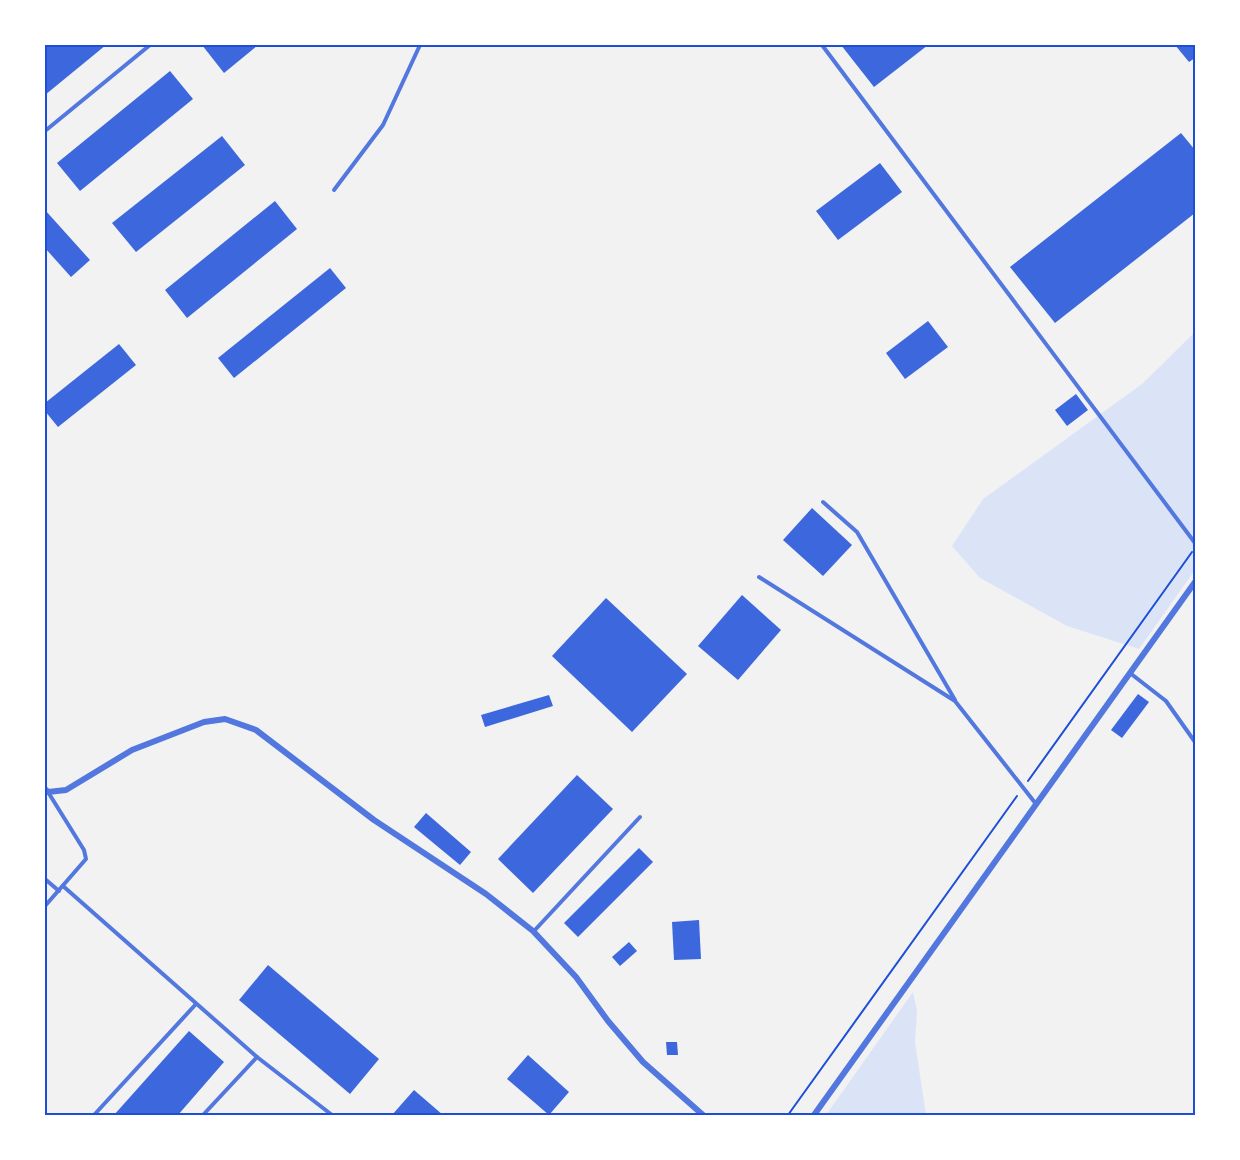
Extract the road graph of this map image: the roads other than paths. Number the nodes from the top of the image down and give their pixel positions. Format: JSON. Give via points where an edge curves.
{"nodes":[{"id":1,"x":150,"y":45,"type":"edge"},
{"id":2,"x":420,"y":45,"type":"edge"},
{"id":3,"x":822,"y":45,"type":"edge"},
{"id":4,"x":45,"y":131,"type":"edge"},
{"id":5,"x":334,"y":190,"type":"dead end"},
{"id":6,"x":823,"y":502,"type":"dead end"},
{"id":7,"x":1195,"y":545,"type":"edge"},
{"id":8,"x":759,"y":577,"type":"dead end"},
{"id":9,"x":1195,"y":582,"type":"edge"},
{"id":10,"x":1130,"y":673,"type":"junction"},
{"id":11,"x":955,"y":701,"type":"junction"},
{"id":12,"x":1195,"y":742,"type":"edge"},
{"id":13,"x":47,"y":791,"type":"edge"},
{"id":14,"x":1036,"y":804,"type":"junction"},
{"id":15,"x":640,"y":817,"type":"dead end"},
{"id":16,"x":45,"y":879,"type":"edge"},
{"id":17,"x":63,"y":886,"type":"junction"},
{"id":18,"x":58,"y":891,"type":"junction"},
{"id":19,"x":45,"y":906,"type":"edge"},
{"id":20,"x":533,"y":931,"type":"junction"},
{"id":21,"x":196,"y":1004,"type":"junction"},
{"id":22,"x":257,"y":1057,"type":"junction"},
{"id":23,"x":94,"y":1115,"type":"edge"},
{"id":24,"x":203,"y":1115,"type":"edge"},
{"id":25,"x":332,"y":1115,"type":"edge"},
{"id":26,"x":704,"y":1115,"type":"edge"},
{"id":27,"x":814,"y":1115,"type":"edge"}],
"edges":[{"from":1,"to":4,"type":"lane"},
{"from":2,"to":5,"type":"lane","via":[[383,125]]},
{"from":3,"to":7,"type":"lane"},
{"from":6,"to":11,"type":"lane","via":[[857,532]]},
{"from":8,"to":11,"type":"lane"},
{"from":9,"to":10,"type":"street"},
{"from":10,"to":12,"type":"lane","via":[[1166,701]]},
{"from":10,"to":14,"type":"street"},
{"from":11,"to":14,"type":"lane"},
{"from":13,"to":17,"type":"lane","via":[[86,859]]},
{"from":13,"to":20,"type":"street","via":[[66,790],[132,750],[204,722],[225,719],[240,723],[256,730],[374,820],[486,894]]},
{"from":14,"to":27,"type":"street"},
{"from":15,"to":20,"type":"lane"},
{"from":16,"to":18,"type":"lane"},
{"from":17,"to":18,"type":"lane"},
{"from":17,"to":21,"type":"lane"},
{"from":18,"to":19,"type":"lane"},
{"from":20,"to":26,"type":"street","via":[[576,977],[643,1062]]},
{"from":21,"to":22,"type":"lane"},
{"from":21,"to":23,"type":"lane"},
{"from":22,"to":24,"type":"lane"},
{"from":22,"to":25,"type":"lane"}]}
